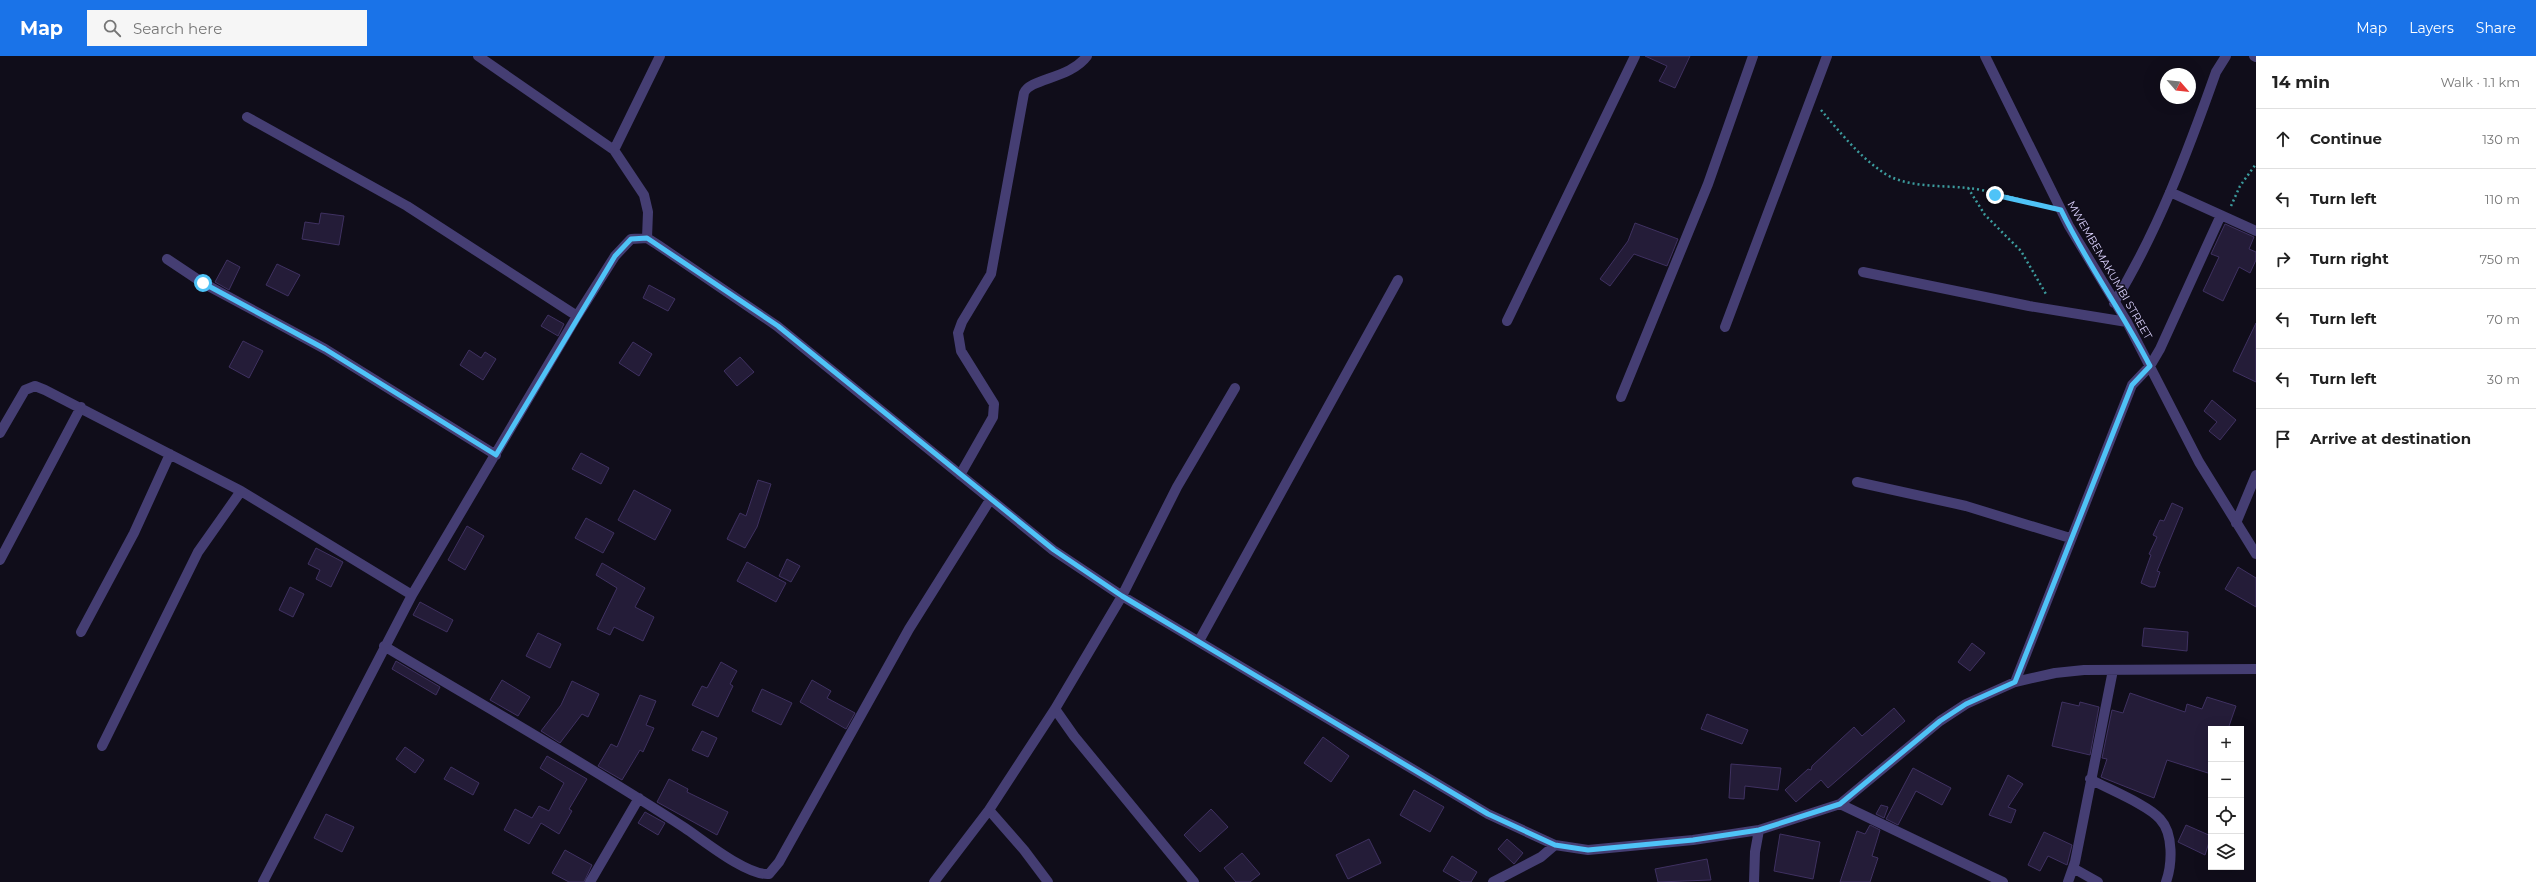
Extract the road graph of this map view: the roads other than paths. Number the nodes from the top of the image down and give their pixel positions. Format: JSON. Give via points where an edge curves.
{"nodes":[{"id":1,"x":478,"y":56,"type":"edge"},
{"id":2,"x":660,"y":56,"type":"edge"},
{"id":3,"x":1087,"y":56,"type":"edge"},
{"id":4,"x":1635,"y":56,"type":"edge"},
{"id":5,"x":1753,"y":56,"type":"edge"},
{"id":6,"x":1827,"y":56,"type":"edge"},
{"id":7,"x":1985,"y":56,"type":"edge"},
{"id":8,"x":2226,"y":56,"type":"edge"},
{"id":9,"x":247,"y":117,"type":"dead end"},
{"id":10,"x":614,"y":150,"type":"junction"},
{"id":11,"x":2170,"y":192,"type":"junction"},
{"id":12,"x":2223,"y":217,"type":"junction"},
{"id":13,"x":2256,"y":231,"type":"edge"},
{"id":14,"x":647,"y":238,"type":"junction"},
{"id":15,"x":167,"y":259,"type":"dead end"},
{"id":16,"x":1863,"y":272,"type":"dead end"},
{"id":17,"x":1398,"y":280,"type":"dead end"},
{"id":18,"x":2114,"y":303,"type":"junction"},
{"id":19,"x":578,"y":316,"type":"junction"},
{"id":20,"x":1507,"y":321,"type":"dead end"},
{"id":21,"x":2127,"y":322,"type":"junction"},
{"id":22,"x":1725,"y":327,"type":"dead end"},
{"id":23,"x":2150,"y":366,"type":"junction"},
{"id":24,"x":1235,"y":388,"type":"dead end"},
{"id":25,"x":1620,"y":398,"type":"dead end"},
{"id":26,"x":81,"y":407,"type":"junction"},
{"id":27,"x":0,"y":433,"type":"edge"},
{"id":28,"x":170,"y":454,"type":"junction"},
{"id":29,"x":496,"y":455,"type":"junction"},
{"id":30,"x":960,"y":475,"type":"junction"},
{"id":31,"x":2256,"y":475,"type":"edge"},
{"id":32,"x":1857,"y":482,"type":"dead end"},
{"id":33,"x":241,"y":491,"type":"junction"},
{"id":34,"x":990,"y":500,"type":"junction"},
{"id":35,"x":2236,"y":523,"type":"junction"},
{"id":36,"x":2070,"y":538,"type":"junction"},
{"id":37,"x":2256,"y":554,"type":"edge"},
{"id":38,"x":0,"y":560,"type":"edge"},
{"id":39,"x":412,"y":595,"type":"junction"},
{"id":40,"x":1122,"y":596,"type":"junction"},
{"id":41,"x":81,"y":632,"type":"dead end"},
{"id":42,"x":1199,"y":641,"type":"junction"},
{"id":43,"x":384,"y":646,"type":"junction"},
{"id":44,"x":2256,"y":669,"type":"edge"},
{"id":45,"x":2113,"y":670,"type":"junction"},
{"id":46,"x":2015,"y":682,"type":"junction"},
{"id":47,"x":1055,"y":709,"type":"junction"},
{"id":48,"x":102,"y":746,"type":"dead end"},
{"id":49,"x":2090,"y":779,"type":"junction"},
{"id":50,"x":639,"y":798,"type":"junction"},
{"id":51,"x":1840,"y":804,"type":"junction"},
{"id":52,"x":989,"y":810,"type":"junction"},
{"id":53,"x":1759,"y":830,"type":"junction"},
{"id":54,"x":1555,"y":845,"type":"junction"},
{"id":55,"x":2073,"y":868,"type":"junction"},
{"id":56,"x":263,"y":882,"type":"edge"},
{"id":57,"x":590,"y":882,"type":"edge"},
{"id":58,"x":934,"y":882,"type":"edge"},
{"id":59,"x":1048,"y":882,"type":"edge"},
{"id":60,"x":1194,"y":882,"type":"edge"},
{"id":61,"x":1492,"y":882,"type":"edge"},
{"id":62,"x":1754,"y":882,"type":"edge"},
{"id":63,"x":2003,"y":882,"type":"edge"},
{"id":64,"x":2068,"y":882,"type":"edge"},
{"id":65,"x":2098,"y":882,"type":"edge"},
{"id":66,"x":2166,"y":882,"type":"edge"}],
"edges":[{"from":1,"to":10,"type":"street"},
{"from":2,"to":10,"type":"street"},
{"from":3,"to":30,"type":"street","via":[[1068,73],[1032,83],[1026,87],[1024,93],[992,274],[962,322],[958,333],[961,351],[994,404],[993,417]]},
{"from":4,"to":20,"type":"street"},
{"from":5,"to":25,"type":"street","via":[[1708,184]]},
{"from":6,"to":22,"type":"street"},
{"from":7,"to":18,"type":"street","name":"MWEMBEMAKUMBI STREET","via":[[2061,210]]},
{"from":8,"to":11,"type":"street","via":[[2216,72]]},
{"from":9,"to":19,"type":"street","via":[[407,206]]},
{"from":10,"to":14,"type":"street","via":[[644,195],[648,212]]},
{"from":11,"to":12,"type":"street"},
{"from":11,"to":18,"type":"street","via":[[2138,265]]},
{"from":12,"to":13,"type":"street"},
{"from":12,"to":23,"type":"street","via":[[2164,342]]},
{"from":14,"to":19,"type":"street","via":[[631,239],[615,256]]},
{"from":14,"to":30,"type":"street","via":[[778,326]]},
{"from":15,"to":29,"type":"street","via":[[203,283],[325,349]]},
{"from":16,"to":21,"type":"street"},
{"from":17,"to":42,"type":"street"},
{"from":18,"to":21,"type":"street","name":"MWEMBEMAKUMBI STREET"},
{"from":19,"to":29,"type":"street"},
{"from":21,"to":23,"type":"street","name":"MWEMBEMAKUMBI STREET"},
{"from":23,"to":35,"type":"street","name":"MWEMBEMAKUMBI STREET","via":[[2199,462]]},
{"from":23,"to":36,"type":"street","via":[[2132,385]]},
{"from":24,"to":40,"type":"street","via":[[1177,486]]},
{"from":26,"to":27,"type":"street","via":[[34,386],[25,390]]},
{"from":26,"to":28,"type":"street"},
{"from":26,"to":38,"type":"street"},
{"from":28,"to":33,"type":"street"},
{"from":28,"to":41,"type":"street","via":[[134,533]]},
{"from":29,"to":39,"type":"street"},
{"from":30,"to":34,"type":"street"},
{"from":31,"to":35,"type":"street"},
{"from":32,"to":36,"type":"street","via":[[1966,506]]},
{"from":33,"to":39,"type":"street"},
{"from":33,"to":48,"type":"street","via":[[198,552]]},
{"from":34,"to":40,"type":"street","via":[[1054,550]]},
{"from":34,"to":50,"type":"street","via":[[909,629],[779,862],[769,874],[762,874],[740,864]]},
{"from":35,"to":37,"type":"street","name":"MWEMBEMAKUMBI STREET"},
{"from":36,"to":46,"type":"street"},
{"from":39,"to":43,"type":"street"},
{"from":40,"to":42,"type":"street"},
{"from":40,"to":47,"type":"street"},
{"from":42,"to":54,"type":"street","via":[[1488,814]]},
{"from":43,"to":50,"type":"street"},
{"from":43,"to":56,"type":"street"},
{"from":44,"to":45,"type":"street"},
{"from":45,"to":46,"type":"street","via":[[2055,673]]},
{"from":45,"to":49,"type":"street"},
{"from":46,"to":51,"type":"street","via":[[1966,704],[1940,721]]},
{"from":47,"to":52,"type":"street"},
{"from":47,"to":60,"type":"street","via":[[1074,736]]},
{"from":49,"to":55,"type":"street"},
{"from":49,"to":66,"type":"street","via":[[2152,812],[2162,820],[2169,840],[2171,867]]},
{"from":50,"to":57,"type":"street"},
{"from":51,"to":53,"type":"street"},
{"from":51,"to":63,"type":"street"},
{"from":52,"to":58,"type":"street"},
{"from":52,"to":59,"type":"street"},
{"from":53,"to":54,"type":"street","via":[[1693,840],[1588,850]]},
{"from":53,"to":62,"type":"street"},
{"from":54,"to":61,"type":"street","via":[[1536,860]]},
{"from":55,"to":64,"type":"street"},
{"from":55,"to":65,"type":"street"}]}
